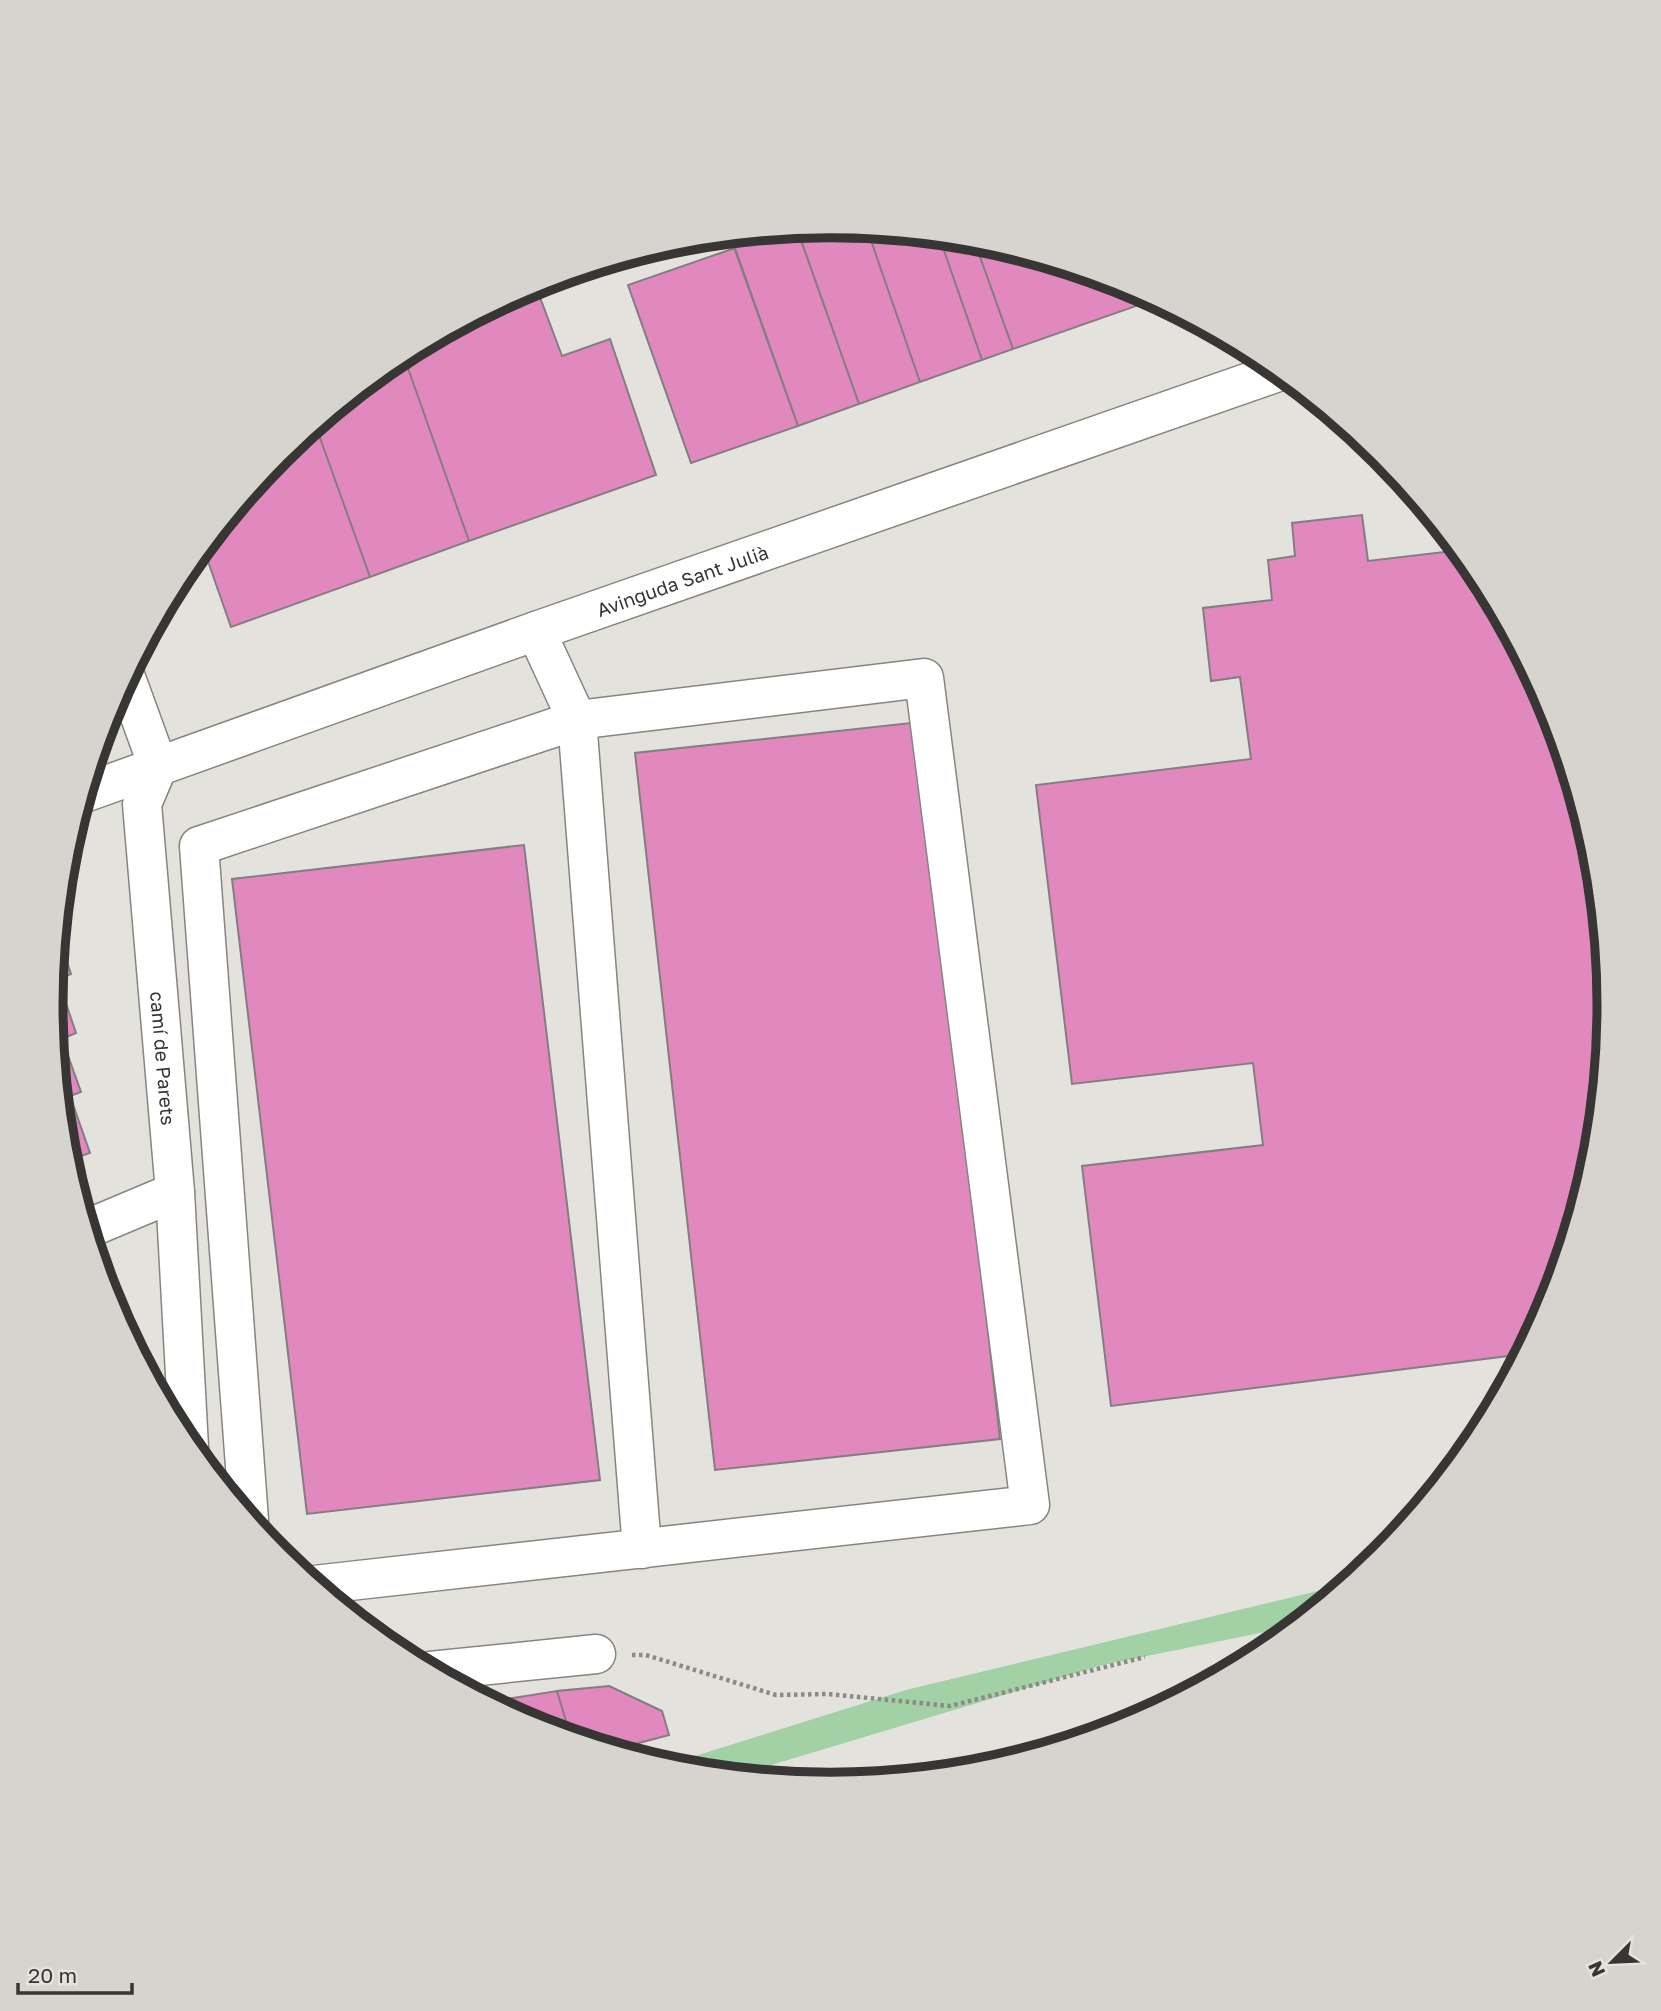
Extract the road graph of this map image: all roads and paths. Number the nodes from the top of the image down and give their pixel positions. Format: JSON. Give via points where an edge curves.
{"nodes":[{"id":1,"x":1269,"y":376,"type":"edge"},
{"id":2,"x":536,"y":631,"type":"junction"},
{"id":3,"x":131,"y":691,"type":"edge"},
{"id":4,"x":577,"y":720,"type":"junction"},
{"id":5,"x":158,"y":766,"type":"junction"},
{"id":6,"x":95,"y":789,"type":"edge"},
{"id":7,"x":175,"y":1192,"type":"junction"},
{"id":8,"x":96,"y":1225,"type":"edge"},
{"id":9,"x":188,"y":1425,"type":"edge"},
{"id":10,"x":248,"y":1506,"type":"edge"},
{"id":11,"x":642,"y":1549,"type":"junction"},
{"id":12,"x":325,"y":1584,"type":"edge"},
{"id":13,"x":596,"y":1654,"type":"joint"},
{"id":14,"x":1145,"y":1657,"type":"dead end"},
{"id":15,"x":446,"y":1669,"type":"edge"}],
"edges":[{"from":1,"to":2,"type":"street","name":"Avinguda Sant Julià"},
{"from":2,"to":4,"type":"street"},
{"from":2,"to":5,"type":"street","name":"Avinguda Sant Julià"},
{"from":3,"to":5,"type":"street"},
{"from":4,"to":10,"type":"street","via":[[199,846]]},
{"from":4,"to":11,"type":"street"},
{"from":4,"to":11,"type":"street","via":[[924,678],[1030,1505]]},
{"from":5,"to":6,"type":"street","name":"Avinguda Sant Julià"},
{"from":5,"to":7,"type":"street","name":"camí de Parets","via":[[142,804]]},
{"from":7,"to":8,"type":"street"},
{"from":7,"to":9,"type":"street","name":"camí de Parets"},
{"from":11,"to":12,"type":"street"},
{"from":13,"to":14,"type":"path","via":[[646,1655],[776,1695],[828,1694],[950,1706]]},
{"from":13,"to":15,"type":"street"}]}
